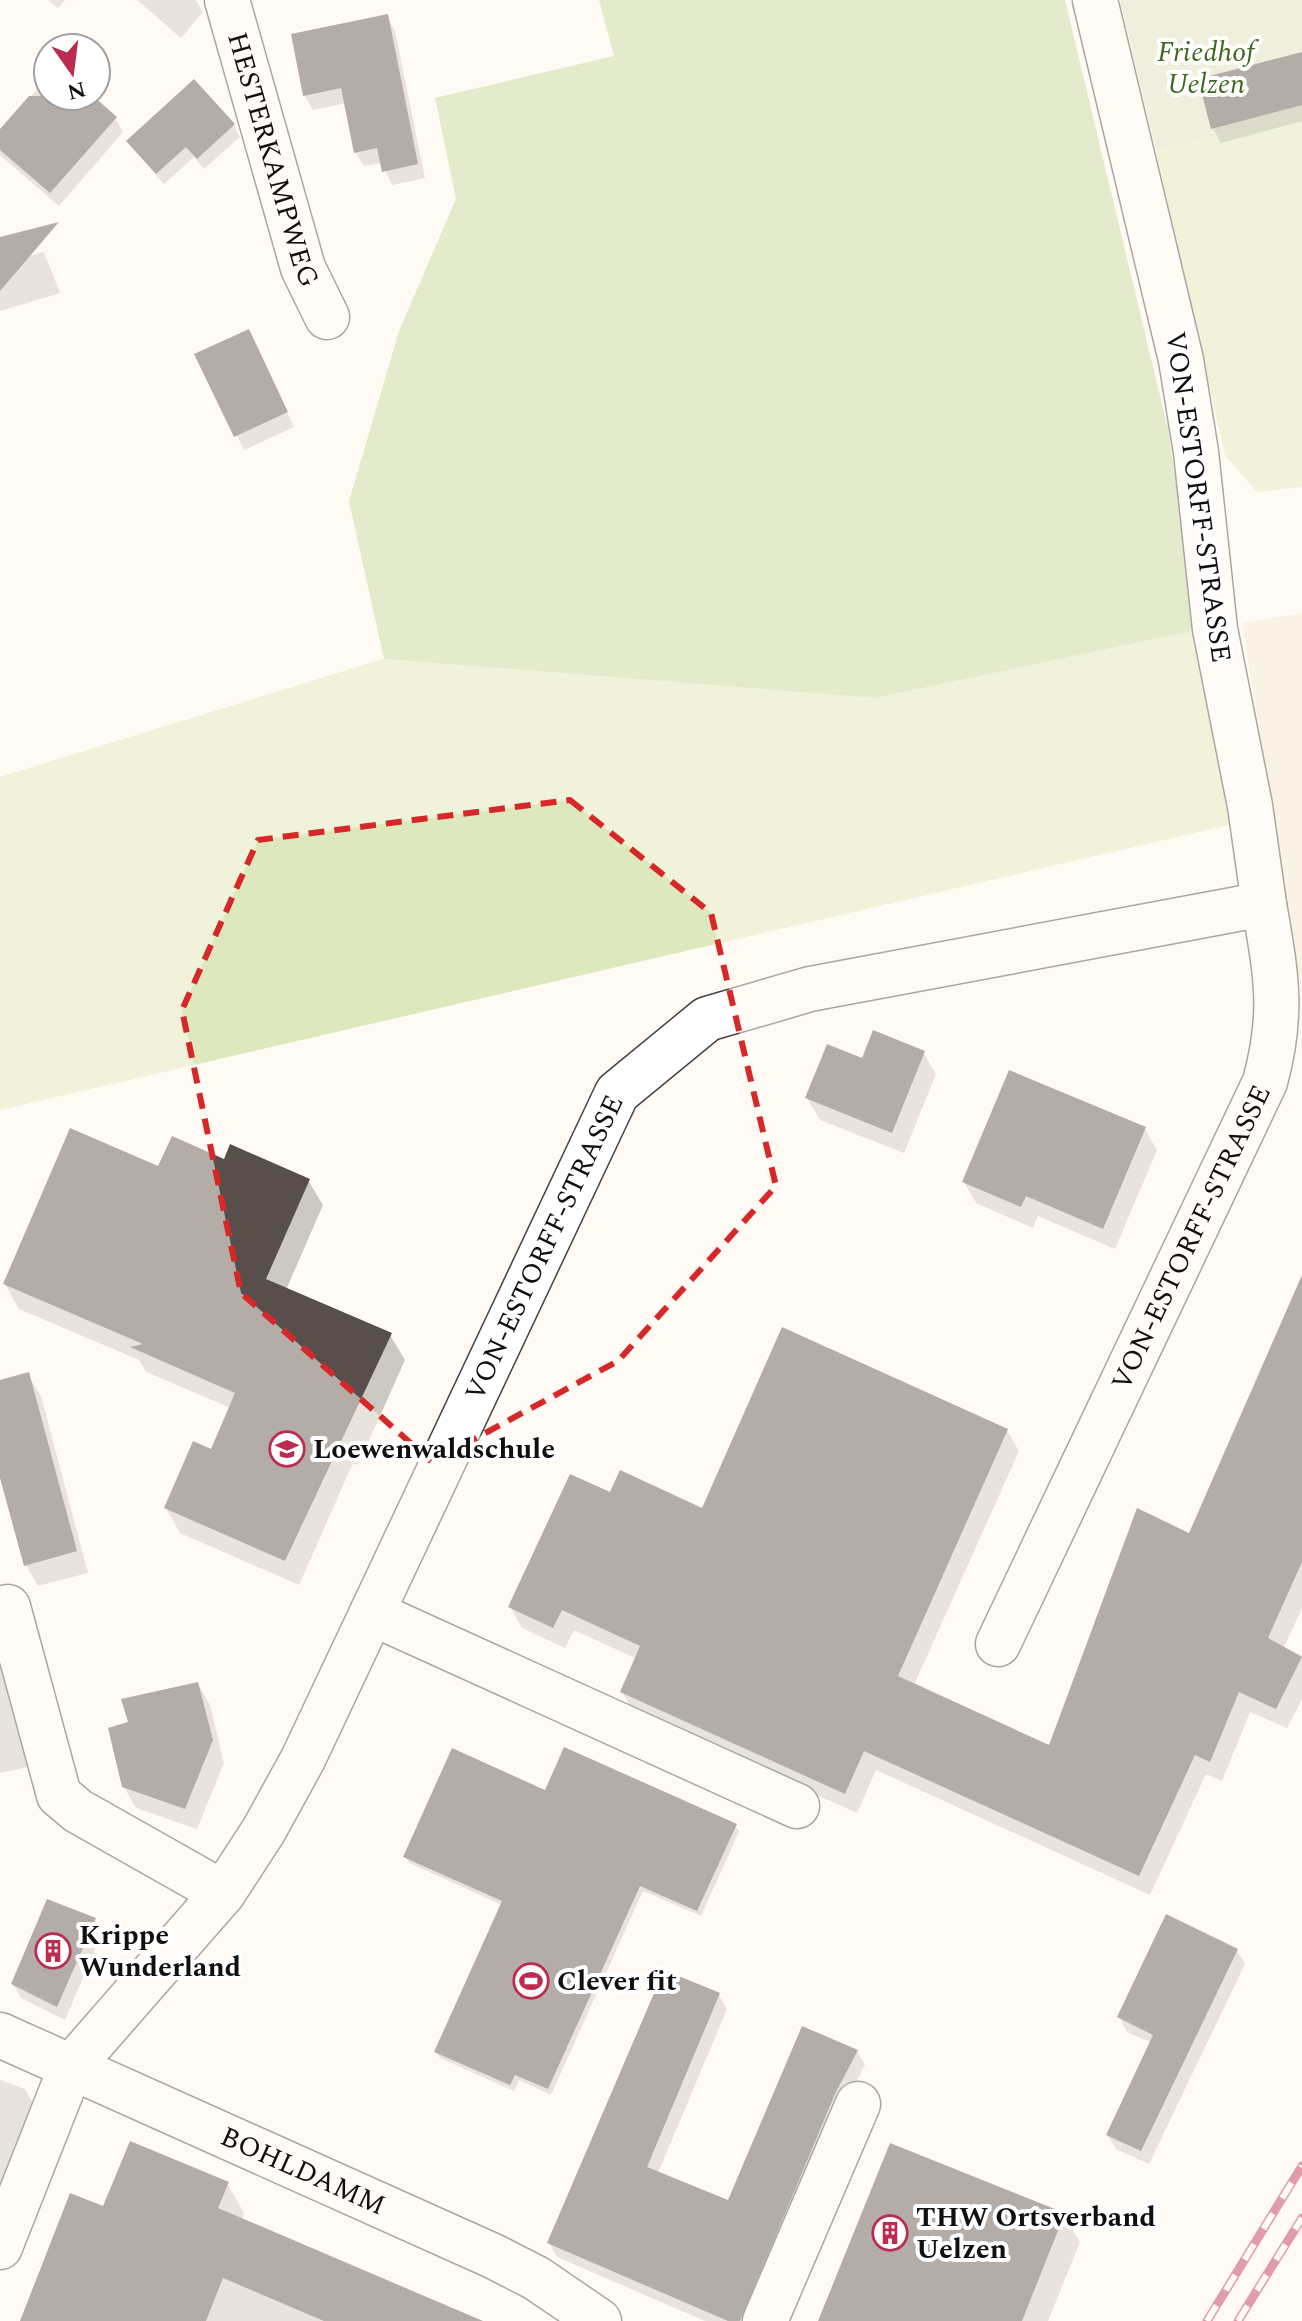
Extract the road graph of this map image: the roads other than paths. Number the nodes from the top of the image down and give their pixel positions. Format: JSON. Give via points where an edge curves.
{"nodes":[{"id":1,"x":227,"y":0,"type":"edge"},
{"id":2,"x":1095,"y":0,"type":"edge"},
{"id":3,"x":327,"y":317,"type":"dead end"},
{"id":4,"x":1264,"y":904,"type":"junction"},
{"id":5,"x":8,"y":1607,"type":"dead end"},
{"id":6,"x":372,"y":1613,"type":"junction"},
{"id":7,"x":998,"y":1644,"type":"dead end"},
{"id":8,"x":797,"y":1806,"type":"dead end"},
{"id":9,"x":223,"y":1893,"type":"junction"},
{"id":10,"x":0,"y":2035,"type":"edge"},
{"id":11,"x":71,"y":2067,"type":"junction"},
{"id":12,"x":858,"y":2104,"type":"dead end"},
{"id":13,"x":0,"y":2247,"type":"edge"},
{"id":14,"x":599,"y":2321,"type":"edge"},
{"id":15,"x":765,"y":2321,"type":"edge"}],
"edges":[{"from":1,"to":3,"type":"street","name":"HESTERKAMPWEG","via":[[303,268]]},
{"from":2,"to":4,"type":"street","name":"VON-ESTORFF-STRASSE","via":[[1181,360],[1215,629]]},
{"from":4,"to":6,"type":"street","name":"VON-ESTORFF-STRASSE","via":[[810,989],[707,1019],[617,1093]]},
{"from":4,"to":7,"type":"street","name":"VON-ESTORFF-STRASSE","via":[[1278,986],[1277,1039],[1265,1082]]},
{"from":5,"to":9,"type":"street","via":[[59,1795]]},
{"from":6,"to":8,"type":"street"},
{"from":6,"to":9,"type":"street","name":"VON-ESTORFF-STRASSE","via":[[303,1759]]},
{"from":9,"to":11,"type":"street","name":"VON-ESTORFF-STRASSE"},
{"from":10,"to":11,"type":"street","name":"BOHLDAMM"},
{"from":11,"to":13,"type":"street","name":"VON-ESTORFF-STRASSE"},
{"from":11,"to":14,"type":"street","name":"BOHLDAMM","via":[[493,2256]]},
{"from":12,"to":15,"type":"street"}]}
